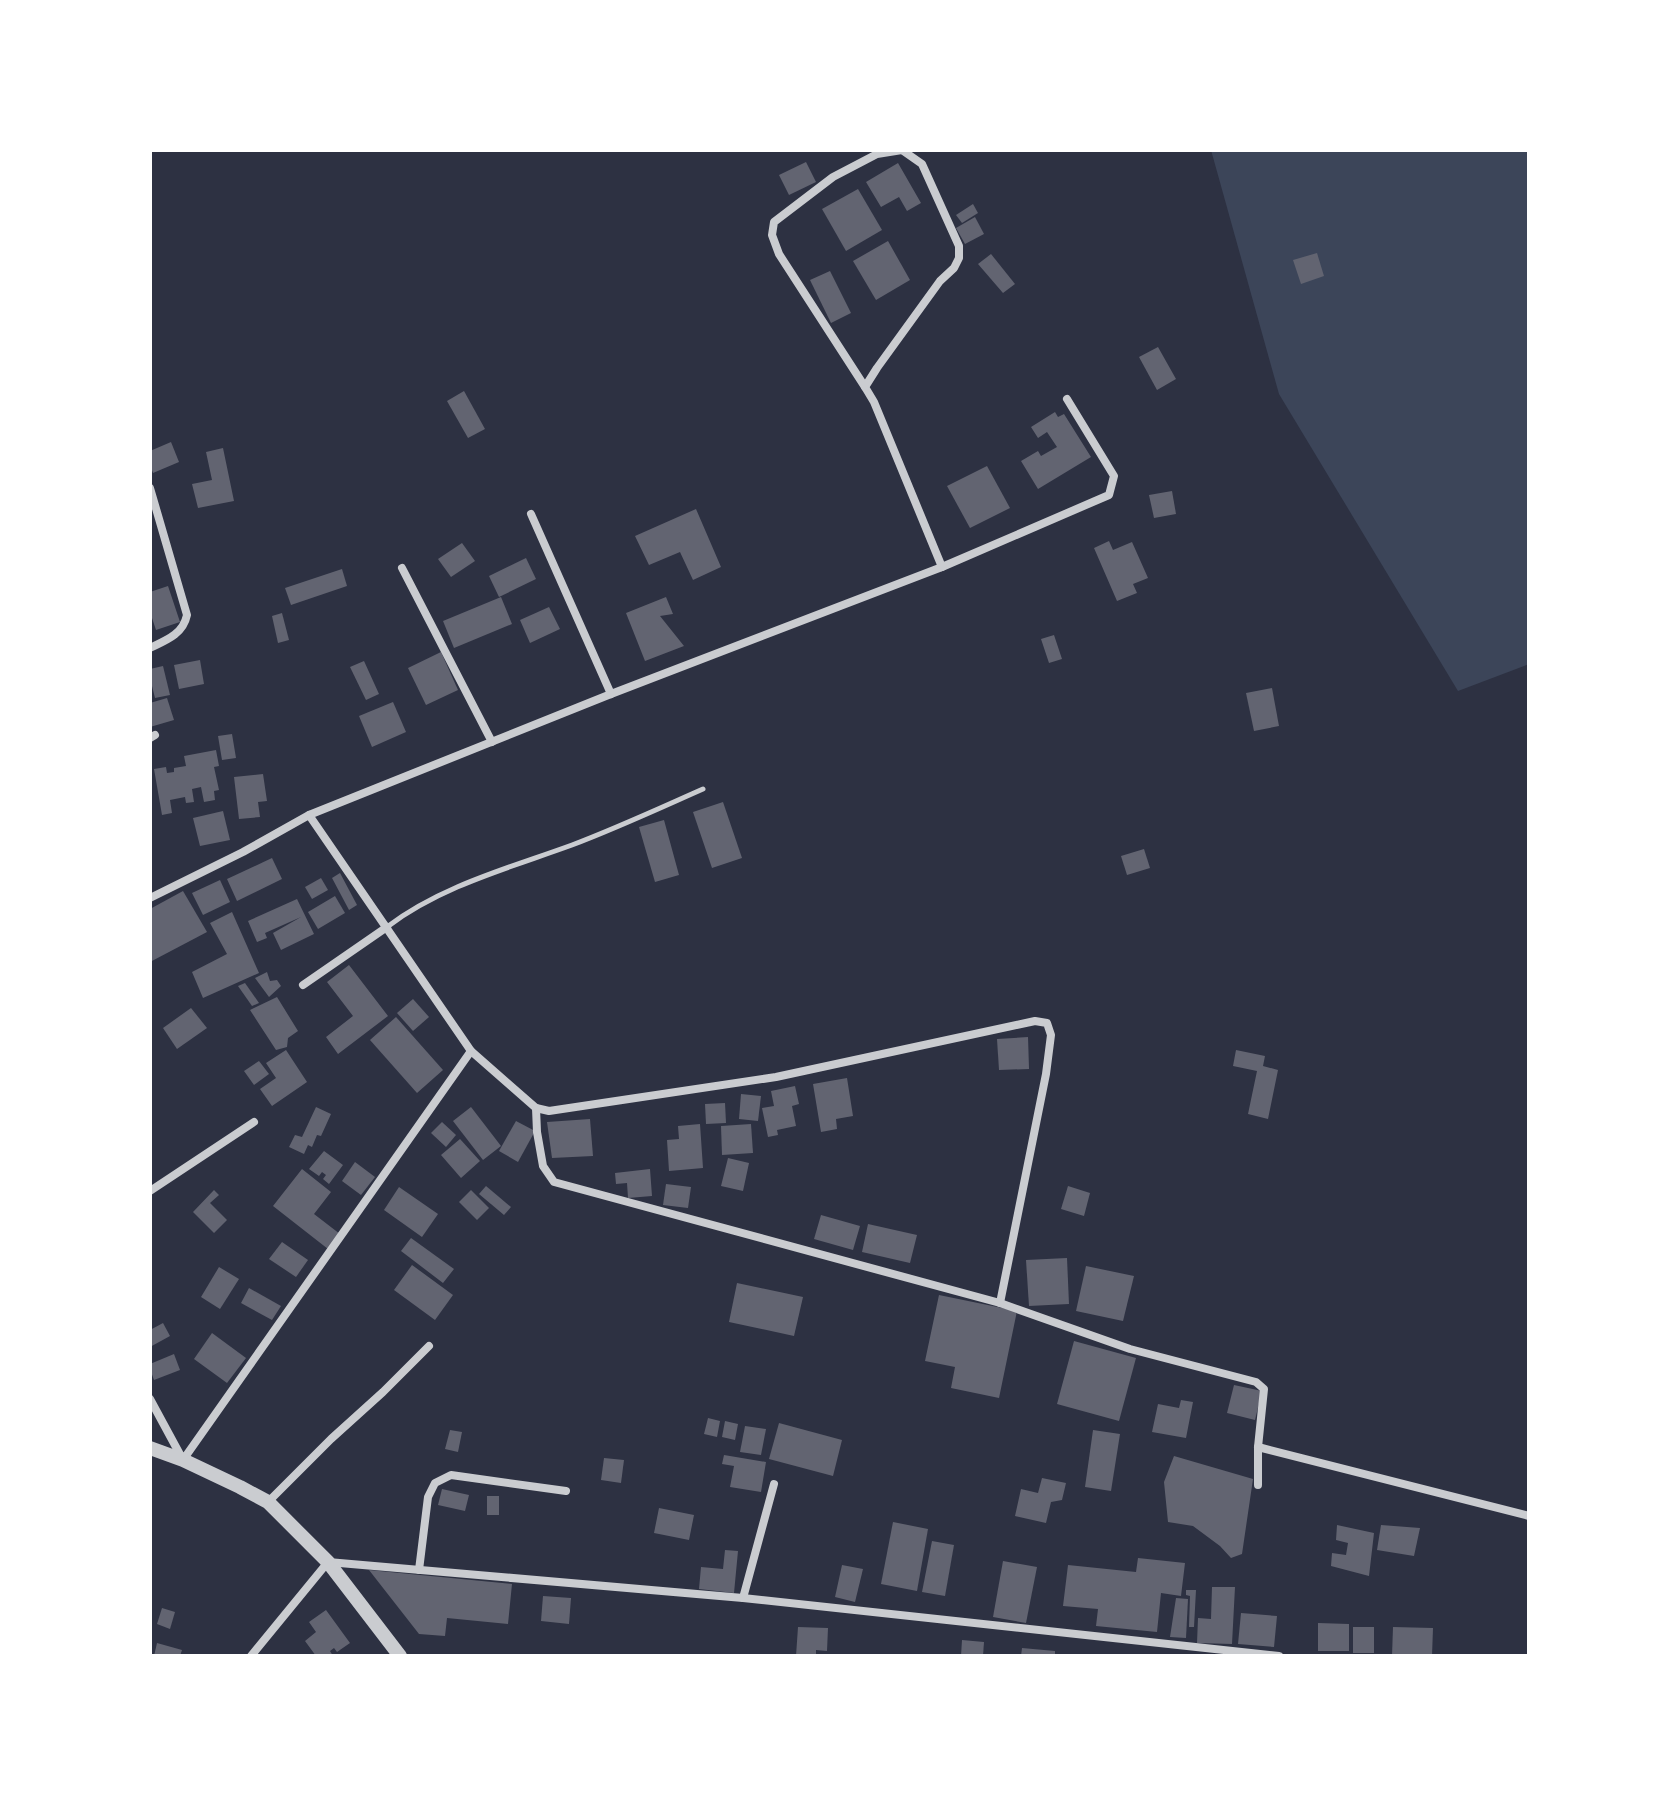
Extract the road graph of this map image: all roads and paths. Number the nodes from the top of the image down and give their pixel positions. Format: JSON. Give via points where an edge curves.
{"nodes":[{"id":1,"x":902,"y":150,"type":"edge"},
{"id":2,"x":865,"y":387,"type":"junction"},
{"id":3,"x":1067,"y":399,"type":"dead end"},
{"id":4,"x":150,"y":488,"type":"edge"},
{"id":5,"x":531,"y":514,"type":"dead end"},
{"id":6,"x":942,"y":567,"type":"junction"},
{"id":7,"x":402,"y":568,"type":"dead end"},
{"id":8,"x":150,"y":648,"type":"edge"},
{"id":9,"x":611,"y":694,"type":"junction"},
{"id":10,"x":492,"y":742,"type":"junction"},
{"id":11,"x":703,"y":789,"type":"dead end"},
{"id":12,"x":309,"y":815,"type":"junction"},
{"id":13,"x":150,"y":898,"type":"edge"},
{"id":14,"x":387,"y":927,"type":"junction"},
{"id":15,"x":303,"y":985,"type":"dead end"},
{"id":16,"x":471,"y":1051,"type":"junction"},
{"id":17,"x":536,"y":1108,"type":"junction"},
{"id":18,"x":254,"y":1122,"type":"dead end"},
{"id":19,"x":150,"y":1191,"type":"edge"},
{"id":20,"x":1000,"y":1303,"type":"junction"},
{"id":21,"x":429,"y":1346,"type":"dead end"},
{"id":22,"x":150,"y":1399,"type":"edge"},
{"id":23,"x":1258,"y":1447,"type":"junction"},
{"id":24,"x":150,"y":1448,"type":"edge"},
{"id":25,"x":183,"y":1460,"type":"junction"},
{"id":26,"x":774,"y":1484,"type":"dead end"},
{"id":27,"x":1258,"y":1485,"type":"dead end"},
{"id":28,"x":566,"y":1491,"type":"dead end"},
{"id":29,"x":268,"y":1502,"type":"junction"},
{"id":30,"x":1529,"y":1516,"type":"edge"},
{"id":31,"x":328,"y":1562,"type":"junction"},
{"id":32,"x":419,"y":1570,"type":"junction"},
{"id":33,"x":743,"y":1598,"type":"junction"},
{"id":34,"x":251,"y":1656,"type":"edge"},
{"id":35,"x":400,"y":1656,"type":"edge"},
{"id":36,"x":1279,"y":1656,"type":"edge"}],
"edges":[{"from":1,"to":2,"type":"street","via":[[922,164],[959,246],[959,258]]},
{"from":1,"to":2,"type":"street","via":[[877,154],[833,177],[774,222],[779,254]]},
{"from":2,"to":6,"type":"street"},
{"from":3,"to":6,"type":"street","via":[[1114,476],[1109,495]]},
{"from":4,"to":8,"type":"street","via":[[187,615],[184,627]]},
{"from":5,"to":9,"type":"street"},
{"from":6,"to":9,"type":"street"},
{"from":7,"to":10,"type":"street"},
{"from":9,"to":10,"type":"street"},
{"from":10,"to":12,"type":"street"},
{"from":11,"to":14,"type":"lane","via":[[597,836],[439,894]]},
{"from":12,"to":13,"type":"street"},
{"from":12,"to":14,"type":"street"},
{"from":14,"to":15,"type":"street"},
{"from":14,"to":16,"type":"street"},
{"from":16,"to":17,"type":"street"},
{"from":16,"to":25,"type":"street"},
{"from":17,"to":20,"type":"street","via":[[543,1166],[554,1182]]},
{"from":17,"to":20,"type":"street","via":[[549,1111],[776,1077],[1035,1021],[1047,1023],[1051,1035],[1046,1074]]},
{"from":18,"to":19,"type":"street"},
{"from":20,"to":23,"type":"street","via":[[1130,1349],[1256,1382],[1264,1389]]},
{"from":21,"to":29,"type":"street"},
{"from":22,"to":25,"type":"street"},
{"from":23,"to":27,"type":"street"},
{"from":23,"to":30,"type":"street"},
{"from":24,"to":25,"type":"street"},
{"from":25,"to":29,"type":"street"},
{"from":26,"to":33,"type":"street"},
{"from":28,"to":32,"type":"street","via":[[451,1475],[435,1483],[428,1497]]},
{"from":29,"to":31,"type":"street"},
{"from":31,"to":32,"type":"street"},
{"from":31,"to":34,"type":"street"},
{"from":31,"to":35,"type":"street"},
{"from":32,"to":33,"type":"street"},
{"from":33,"to":36,"type":"street"}]}
